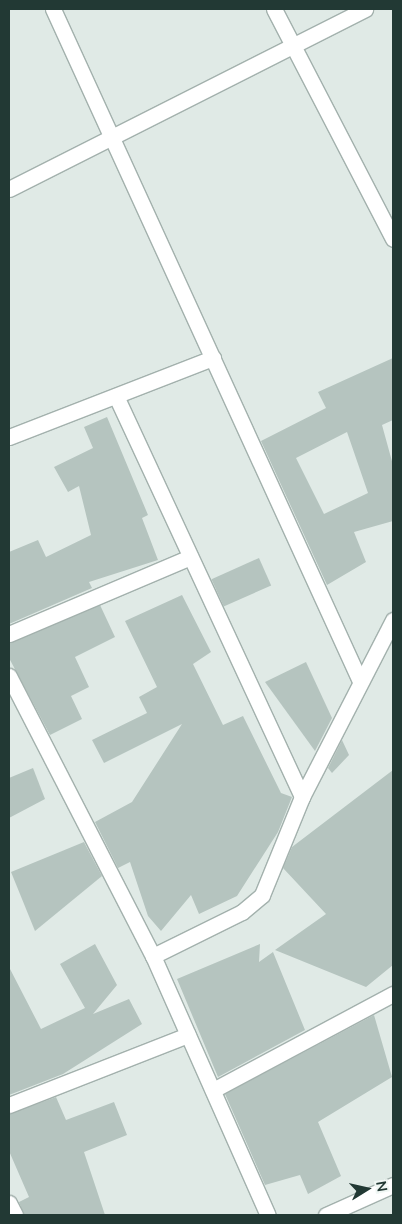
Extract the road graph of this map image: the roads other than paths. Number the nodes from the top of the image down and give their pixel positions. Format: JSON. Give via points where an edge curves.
{"nodes":[{"id":1,"x":53,"y":9,"type":"edge"},
{"id":2,"x":274,"y":9,"type":"edge"},
{"id":3,"x":365,"y":9,"type":"edge"},
{"id":4,"x":293,"y":45,"type":"junction"},
{"id":5,"x":112,"y":137,"type":"junction"},
{"id":6,"x":9,"y":189,"type":"edge"},
{"id":7,"x":393,"y":239,"type":"edge"},
{"id":8,"x":212,"y":358,"type":"junction"},
{"id":9,"x":116,"y":396,"type":"junction"},
{"id":10,"x":9,"y":438,"type":"edge"},
{"id":11,"x":190,"y":557,"type":"junction"},
{"id":12,"x":393,"y":620,"type":"edge"},
{"id":13,"x":9,"y":634,"type":"edge"},
{"id":14,"x":9,"y":676,"type":"edge"},
{"id":15,"x":359,"y":679,"type":"junction"},
{"id":16,"x":302,"y":797,"type":"junction"},
{"id":17,"x":152,"y":956,"type":"junction"},
{"id":18,"x":393,"y":994,"type":"edge"},
{"id":19,"x":188,"y":1035,"type":"junction"},
{"id":20,"x":213,"y":1090,"type":"junction"},
{"id":21,"x":9,"y":1105,"type":"edge"},
{"id":22,"x":393,"y":1185,"type":"edge"},
{"id":23,"x":9,"y":1203,"type":"edge"},
{"id":24,"x":15,"y":1215,"type":"edge"},
{"id":25,"x":268,"y":1215,"type":"edge"},
{"id":26,"x":326,"y":1215,"type":"edge"}],
"edges":[{"from":1,"to":5,"type":"street"},
{"from":2,"to":4,"type":"street"},
{"from":3,"to":4,"type":"street"},
{"from":4,"to":5,"type":"street"},
{"from":4,"to":7,"type":"street"},
{"from":5,"to":6,"type":"street"},
{"from":5,"to":8,"type":"street"},
{"from":8,"to":9,"type":"street"},
{"from":8,"to":15,"type":"street"},
{"from":9,"to":10,"type":"street"},
{"from":9,"to":11,"type":"street"},
{"from":11,"to":13,"type":"street"},
{"from":11,"to":16,"type":"street"},
{"from":12,"to":15,"type":"street"},
{"from":14,"to":17,"type":"street"},
{"from":15,"to":16,"type":"street"},
{"from":16,"to":17,"type":"street","via":[[267,887],[256,902]]},
{"from":17,"to":19,"type":"street"},
{"from":18,"to":20,"type":"street"},
{"from":19,"to":20,"type":"street"},
{"from":19,"to":21,"type":"street"},
{"from":20,"to":25,"type":"street"},
{"from":22,"to":26,"type":"street"},
{"from":23,"to":24,"type":"street"}]}
